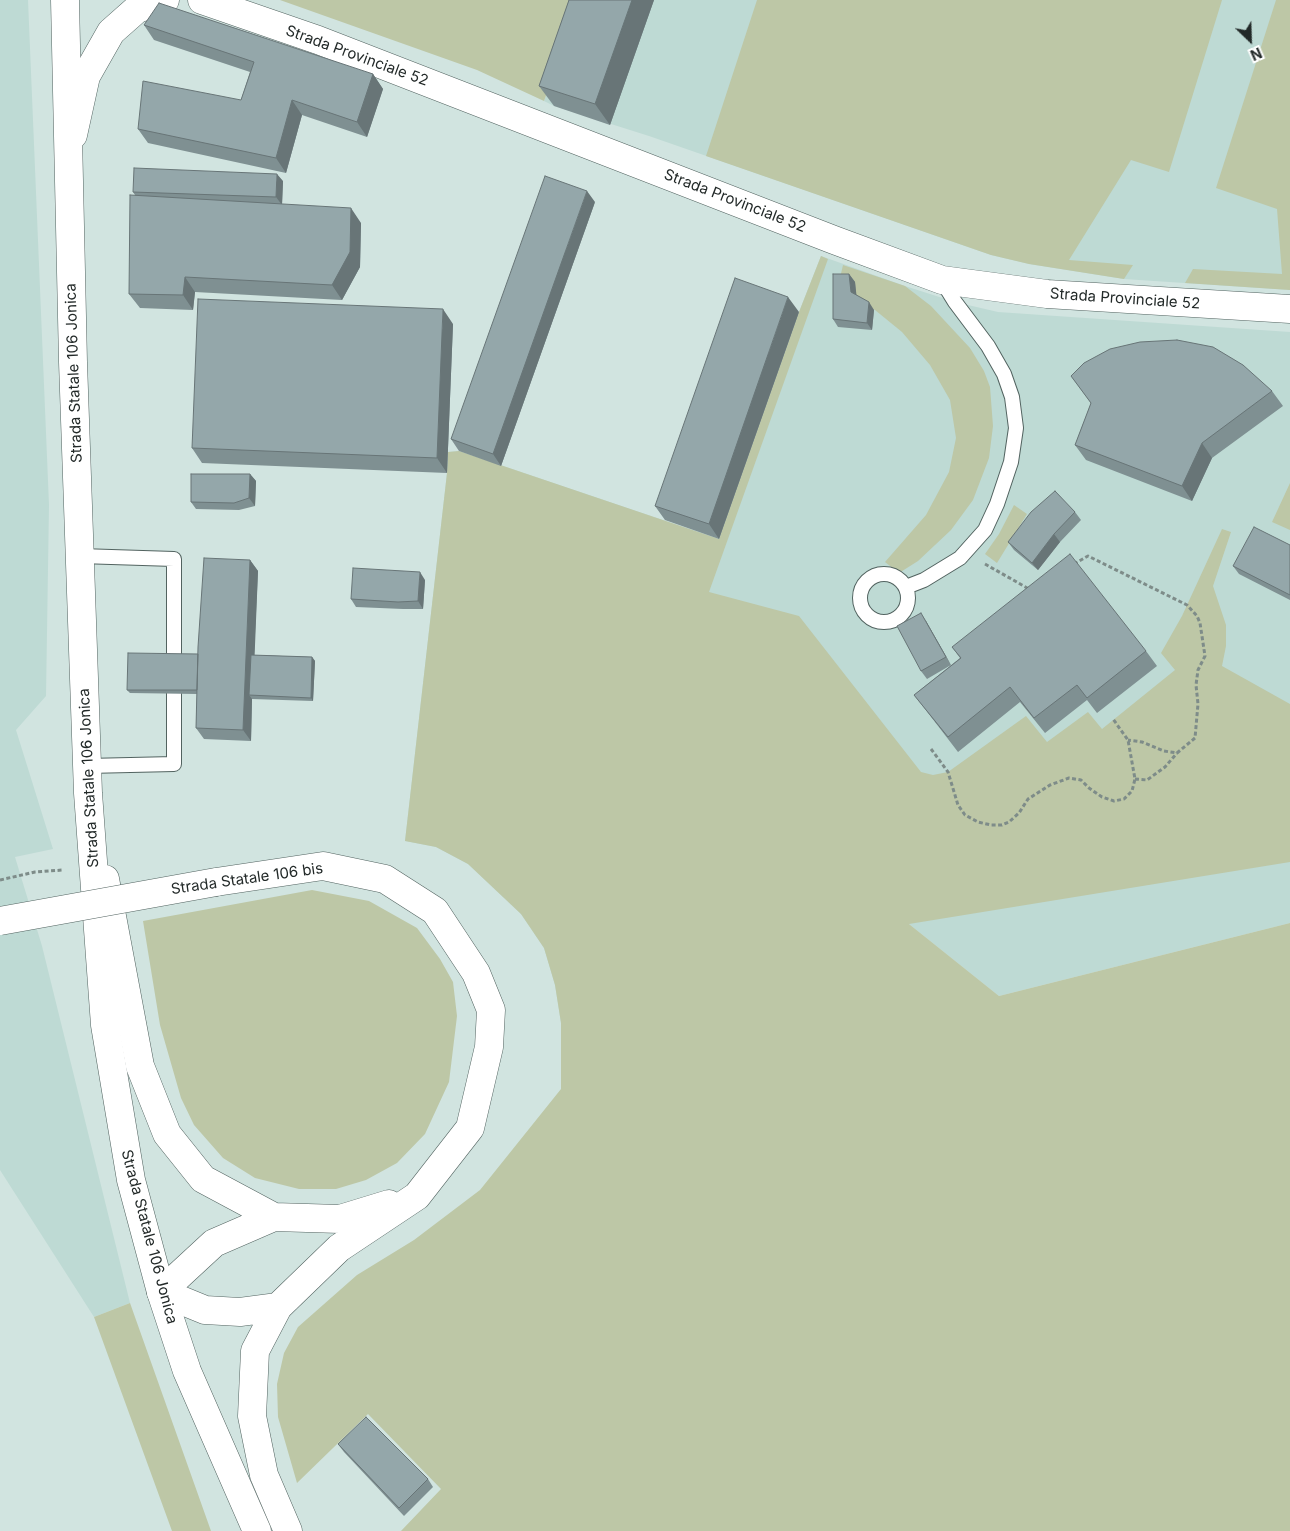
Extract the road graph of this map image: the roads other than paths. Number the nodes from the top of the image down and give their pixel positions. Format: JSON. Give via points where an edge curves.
{"nodes":[{"id":1,"x":65,"y":0,"type":"edge"},
{"id":2,"x":165,"y":0,"type":"edge"},
{"id":3,"x":202,"y":0,"type":"edge"},
{"id":4,"x":68,"y":156,"type":"junction"},
{"id":5,"x":942,"y":280,"type":"junction"},
{"id":6,"x":1290,"y":309,"type":"edge"},
{"id":7,"x":80,"y":556,"type":"junction"},
{"id":8,"x":906,"y":587,"type":"dead end"},
{"id":9,"x":87,"y":766,"type":"junction"},
{"id":10,"x":88,"y":794,"type":"junction"},
{"id":11,"x":0,"y":921,"type":"edge"},
{"id":12,"x":417,"y":1196,"type":"junction"},
{"id":13,"x":274,"y":1217,"type":"junction"},
{"id":14,"x":161,"y":1292,"type":"junction"},
{"id":15,"x":278,"y":1307,"type":"junction"},
{"id":16,"x":256,"y":1531,"type":"edge"},
{"id":17,"x":288,"y":1531,"type":"edge"}],
"edges":[{"from":1,"to":4,"type":"main road","name":"Strada Statale 106 Jonica"},
{"from":2,"to":4,"type":"main road","via":[[137,9],[111,32],[86,76]]},
{"from":3,"to":5,"type":"main road","name":"Strada Provinciale 52","via":[[318,40]]},
{"from":4,"to":7,"type":"main road","name":"Strada Statale 106 Jonica"},
{"from":5,"to":6,"type":"main road","name":"Strada Provinciale 52","via":[[1046,294]]},
{"from":5,"to":8,"type":"lane","via":[[1004,374],[1012,398],[1016,428],[1011,462],[984,530],[960,558]]},
{"from":7,"to":9,"type":"main road","name":"Strada Statale 106 Jonica"},
{"from":7,"to":9,"type":"lane","via":[[174,559],[174,764]]},
{"from":9,"to":10,"type":"main road","name":"Strada Statale 106 Jonica"},
{"from":10,"to":13,"type":"main road","via":[[140,1066],[167,1134],[203,1179]]},
{"from":10,"to":14,"type":"main road","name":"Strada Statale 106 Jonica","via":[[105,1025],[131,1180]]},
{"from":11,"to":12,"type":"main road","name":"Strada Statale 106 bis","bridge":true,"via":[[324,866],[385,879],[435,911],[476,973],[491,1010],[489,1047],[470,1128]]},
{"from":12,"to":13,"type":"main road","via":[[340,1219]]},
{"from":12,"to":15,"type":"main road","name":"Strada Statale 106 bis","via":[[339,1248]]},
{"from":13,"to":14,"type":"main road","via":[[214,1243]]},
{"from":14,"to":15,"type":"main road","via":[[205,1310],[240,1312]]},
{"from":14,"to":16,"type":"main road","name":"Strada Statale 106 Jonica","via":[[187,1372]]},
{"from":15,"to":17,"type":"main road","name":"Strada Statale 106 bis","via":[[255,1351],[252,1416],[264,1475]]}]}
